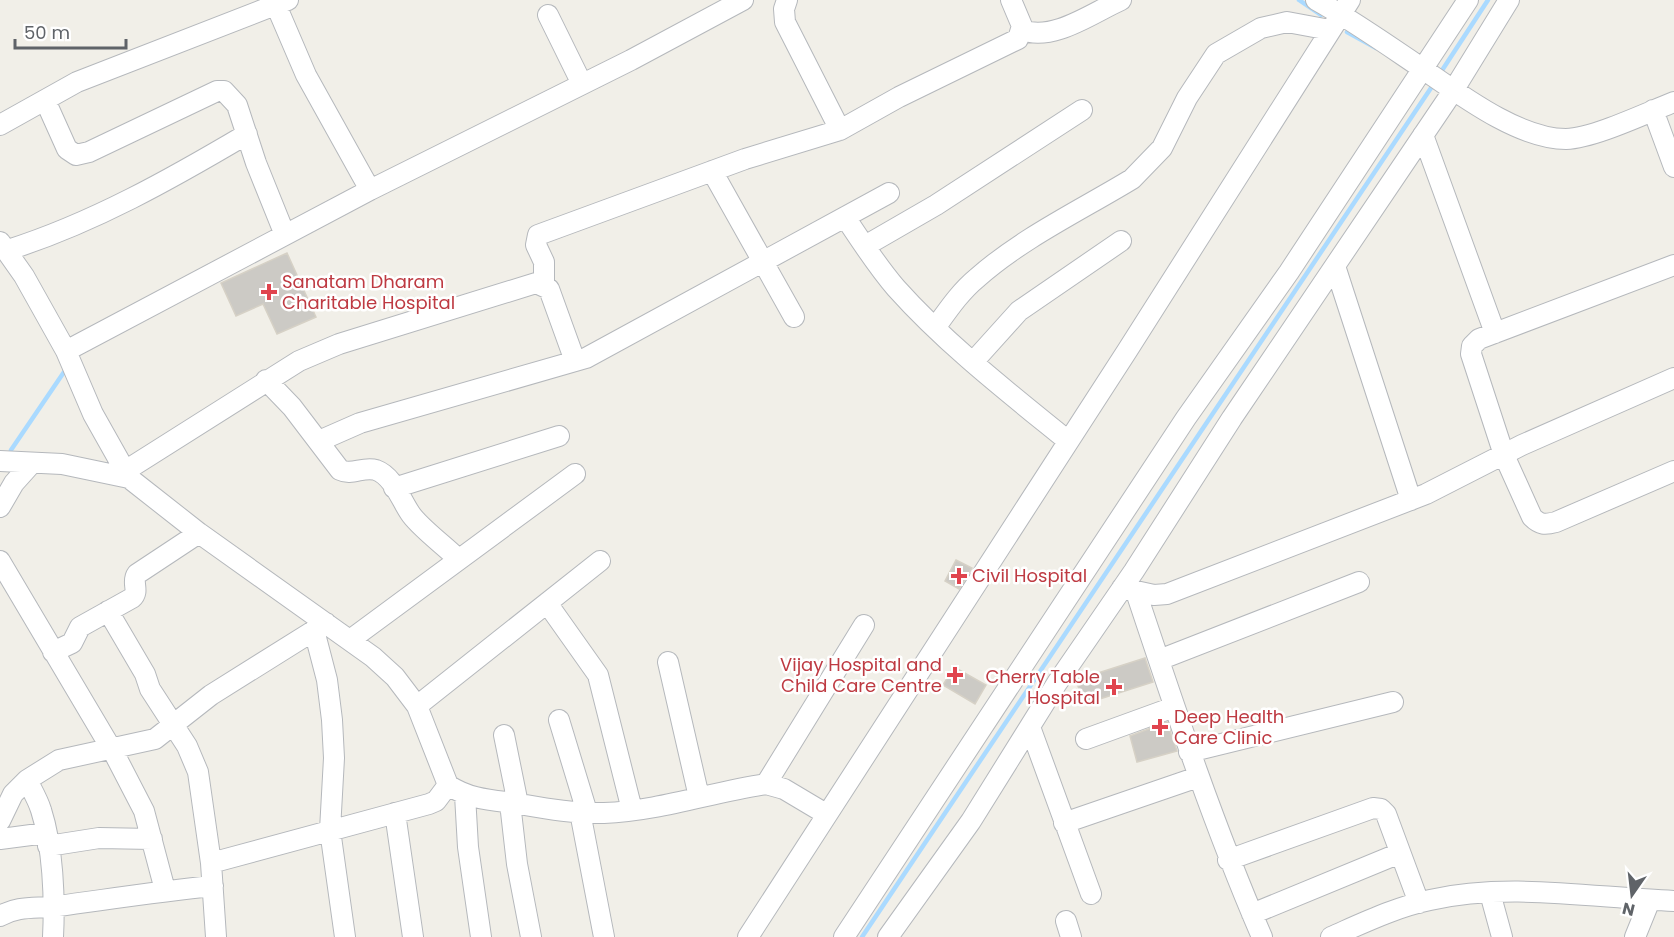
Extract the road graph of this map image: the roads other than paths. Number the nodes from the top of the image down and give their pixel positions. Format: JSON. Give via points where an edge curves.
{"nodes":[{"id":1,"x":743,"y":0,"type":"edge"},
{"id":2,"x":787,"y":0,"type":"edge"},
{"id":3,"x":1011,"y":0,"type":"edge"},
{"id":4,"x":1121,"y":0,"type":"edge"},
{"id":5,"x":1316,"y":0,"type":"edge"},
{"id":6,"x":1468,"y":0,"type":"edge"},
{"id":7,"x":1509,"y":0,"type":"edge"},
{"id":8,"x":282,"y":3,"type":"edge"},
{"id":9,"x":1340,"y":14,"type":"edge"},
{"id":10,"x":548,"y":15,"type":"dead end"},
{"id":11,"x":1022,"y":30,"type":"junction"},
{"id":12,"x":1438,"y":80,"type":"junction"},
{"id":13,"x":582,"y":84,"type":"junction"},
{"id":14,"x":45,"y":100,"type":"junction"},
{"id":15,"x":1674,"y":102,"type":"edge"},
{"id":16,"x":1082,"y":110,"type":"dead end"},
{"id":17,"x":1653,"y":110,"type":"junction"},
{"id":18,"x":0,"y":125,"type":"edge"},
{"id":19,"x":840,"y":130,"type":"junction"},
{"id":20,"x":247,"y":134,"type":"junction"},
{"id":21,"x":1423,"y":135,"type":"junction"},
{"id":22,"x":1674,"y":167,"type":"edge"},
{"id":23,"x":712,"y":171,"type":"junction"},
{"id":24,"x":370,"y":190,"type":"junction"},
{"id":25,"x":889,"y":193,"type":"dead end"},
{"id":26,"x":846,"y":217,"type":"junction"},
{"id":27,"x":285,"y":235,"type":"junction"},
{"id":28,"x":1121,"y":241,"type":"dead end"},
{"id":29,"x":4,"y":246,"type":"edge"},
{"id":30,"x":864,"y":246,"type":"junction"},
{"id":31,"x":761,"y":263,"type":"junction"},
{"id":32,"x":1674,"y":265,"type":"edge"},
{"id":33,"x":1335,"y":266,"type":"junction"},
{"id":34,"x":544,"y":284,"type":"junction"},
{"id":35,"x":794,"y":317,"type":"dead end"},
{"id":36,"x":935,"y":328,"type":"junction"},
{"id":37,"x":1495,"y":333,"type":"junction"},
{"id":38,"x":66,"y":351,"type":"junction"},
{"id":39,"x":575,"y":361,"type":"junction"},
{"id":40,"x":974,"y":362,"type":"junction"},
{"id":41,"x":1674,"y":378,"type":"edge"},
{"id":42,"x":266,"y":380,"type":"junction"},
{"id":43,"x":559,"y":436,"type":"dead end"},
{"id":44,"x":319,"y":441,"type":"junction"},
{"id":45,"x":1068,"y":441,"type":"junction"},
{"id":46,"x":1504,"y":455,"type":"junction"},
{"id":47,"x":0,"y":461,"type":"edge"},
{"id":48,"x":33,"y":463,"type":"junction"},
{"id":49,"x":1674,"y":471,"type":"edge"},
{"id":50,"x":127,"y":474,"type":"junction"},
{"id":51,"x":575,"y":474,"type":"dead end"},
{"id":52,"x":394,"y":488,"type":"junction"},
{"id":53,"x":1411,"y":500,"type":"junction"},
{"id":54,"x":0,"y":507,"type":"edge"},
{"id":55,"x":200,"y":533,"type":"junction"},
{"id":56,"x":457,"y":558,"type":"junction"},
{"id":57,"x":0,"y":561,"type":"edge"},
{"id":58,"x":600,"y":561,"type":"dead end"},
{"id":59,"x":1359,"y":582,"type":"dead end"},
{"id":60,"x":1129,"y":590,"type":"junction"},
{"id":61,"x":547,"y":603,"type":"junction"},
{"id":62,"x":108,"y":611,"type":"junction"},
{"id":63,"x":864,"y":625,"type":"dead end"},
{"id":64,"x":320,"y":627,"type":"junction"},
{"id":65,"x":350,"y":640,"type":"junction"},
{"id":66,"x":53,"y":652,"type":"junction"},
{"id":67,"x":1159,"y":660,"type":"junction"},
{"id":68,"x":668,"y":662,"type":"dead end"},
{"id":69,"x":1393,"y":702,"type":"dead end"},
{"id":70,"x":417,"y":706,"type":"junction"},
{"id":71,"x":1174,"y":707,"type":"junction"},
{"id":72,"x":559,"y":720,"type":"dead end"},
{"id":73,"x":175,"y":725,"type":"junction"},
{"id":74,"x":1030,"y":727,"type":"junction"},
{"id":75,"x":504,"y":735,"type":"dead end"},
{"id":76,"x":1086,"y":739,"type":"dead end"},
{"id":77,"x":112,"y":750,"type":"junction"},
{"id":78,"x":1189,"y":752,"type":"junction"},
{"id":79,"x":1198,"y":777,"type":"junction"},
{"id":80,"x":27,"y":780,"type":"junction"},
{"id":81,"x":766,"y":784,"type":"junction"},
{"id":82,"x":457,"y":790,"type":"junction"},
{"id":83,"x":699,"y":797,"type":"junction"},
{"id":84,"x":514,"y":803,"type":"junction"},
{"id":85,"x":632,"y":810,"type":"junction"},
{"id":86,"x":584,"y":812,"type":"junction"},
{"id":87,"x":394,"y":813,"type":"junction"},
{"id":88,"x":826,"y":814,"type":"junction"},
{"id":89,"x":0,"y":821,"type":"edge"},
{"id":90,"x":1064,"y":823,"type":"junction"},
{"id":91,"x":330,"y":830,"type":"junction"},
{"id":92,"x":0,"y":839,"type":"edge"},
{"id":93,"x":47,"y":839,"type":"junction"},
{"id":94,"x":152,"y":839,"type":"junction"},
{"id":95,"x":1400,"y":853,"type":"junction"},
{"id":96,"x":1228,"y":860,"type":"junction"},
{"id":97,"x":211,"y":863,"type":"junction"},
{"id":98,"x":213,"y":886,"type":"junction"},
{"id":99,"x":165,"y":890,"type":"junction"},
{"id":100,"x":1490,"y":893,"type":"junction"},
{"id":101,"x":1090,"y":894,"type":"dead end"},
{"id":102,"x":1650,"y":900,"type":"junction"},
{"id":103,"x":1674,"y":901,"type":"edge"},
{"id":104,"x":1419,"y":903,"type":"junction"},
{"id":105,"x":55,"y":907,"type":"junction"},
{"id":106,"x":1252,"y":914,"type":"junction"},
{"id":107,"x":0,"y":916,"type":"edge"},
{"id":108,"x":53,"y":937,"type":"edge"},
{"id":109,"x":216,"y":937,"type":"edge"},
{"id":110,"x":345,"y":937,"type":"edge"},
{"id":111,"x":413,"y":937,"type":"edge"},
{"id":112,"x":481,"y":937,"type":"edge"},
{"id":113,"x":531,"y":937,"type":"edge"},
{"id":114,"x":604,"y":937,"type":"edge"},
{"id":115,"x":748,"y":937,"type":"edge"},
{"id":116,"x":844,"y":937,"type":"edge"},
{"id":117,"x":888,"y":937,"type":"edge"},
{"id":118,"x":1262,"y":937,"type":"edge"},
{"id":119,"x":1331,"y":937,"type":"edge"},
{"id":120,"x":1502,"y":937,"type":"edge"},
{"id":121,"x":1635,"y":937,"type":"edge"}],
"edges":[{"from":1,"to":13,"type":"street"},
{"from":2,"to":19,"type":"street","via":[[785,22]]},
{"from":3,"to":11,"type":"street"},
{"from":4,"to":11,"type":"street","via":[[1052,32],[1041,35]]},
{"from":5,"to":9,"type":"street"},
{"from":6,"to":12,"type":"street"},
{"from":7,"to":12,"type":"street"},
{"from":8,"to":14,"type":"street","via":[[77,82]]},
{"from":8,"to":24,"type":"street","via":[[306,75]]},
{"from":9,"to":12,"type":"street"},
{"from":9,"to":36,"type":"street","via":[[1261,28],[1216,54],[1187,98],[1162,148],[1148,165],[977,278]]},
{"from":9,"to":45,"type":"street"},
{"from":10,"to":13,"type":"street"},
{"from":11,"to":19,"type":"street","via":[[1018,39],[1008,45]]},
{"from":12,"to":17,"type":"street","via":[[1509,123],[1567,139]]},
{"from":12,"to":21,"type":"street"},
{"from":12,"to":116,"type":"street","via":[[1289,272],[1186,418]]},
{"from":13,"to":24,"type":"street"},
{"from":14,"to":18,"type":"street"},
{"from":14,"to":20,"type":"street","via":[[67,149],[76,155],[217,91],[231,96]]},
{"from":15,"to":17,"type":"street"},
{"from":16,"to":30,"type":"street","via":[[936,205]]},
{"from":17,"to":22,"type":"street"},
{"from":19,"to":23,"type":"street"},
{"from":20,"to":27,"type":"street"},
{"from":20,"to":29,"type":"street","via":[[165,182],[50,237]]},
{"from":21,"to":33,"type":"street"},
{"from":21,"to":37,"type":"street"},
{"from":23,"to":31,"type":"street"},
{"from":23,"to":34,"type":"street","via":[[538,235],[536,245],[544,262]]},
{"from":24,"to":27,"type":"street"},
{"from":25,"to":26,"type":"street"},
{"from":26,"to":30,"type":"street"},
{"from":26,"to":31,"type":"street"},
{"from":27,"to":38,"type":"street"},
{"from":28,"to":40,"type":"street","via":[[1020,310]]},
{"from":29,"to":38,"type":"street"},
{"from":30,"to":36,"type":"street","via":[[896,288]]},
{"from":31,"to":35,"type":"street"},
{"from":31,"to":39,"type":"street","via":[[602,351]]},
{"from":32,"to":37,"type":"street"},
{"from":33,"to":53,"type":"street"},
{"from":33,"to":60,"type":"street","via":[[1232,418]]},
{"from":34,"to":39,"type":"street"},
{"from":34,"to":42,"type":"street","via":[[536,283],[339,344]]},
{"from":36,"to":40,"type":"street"},
{"from":37,"to":46,"type":"street","via":[[1479,339],[1471,354]]},
{"from":38,"to":50,"type":"street","via":[[93,414]]},
{"from":39,"to":44,"type":"street","via":[[360,423]]},
{"from":40,"to":45,"type":"street"},
{"from":41,"to":46,"type":"street"},
{"from":42,"to":44,"type":"street"},
{"from":42,"to":50,"type":"street"},
{"from":43,"to":52,"type":"street"},
{"from":44,"to":52,"type":"street","via":[[340,470],[374,470]]},
{"from":45,"to":88,"type":"street"},
{"from":46,"to":49,"type":"street","via":[[1532,517],[1545,525]]},
{"from":46,"to":53,"type":"street"},
{"from":47,"to":48,"type":"street"},
{"from":48,"to":50,"type":"street"},
{"from":48,"to":54,"type":"street","via":[[14,483]]},
{"from":50,"to":55,"type":"street"},
{"from":51,"to":56,"type":"street"},
{"from":52,"to":56,"type":"street","via":[[412,517]]},
{"from":53,"to":60,"type":"street","via":[[1167,594]]},
{"from":55,"to":62,"type":"street","via":[[137,574],[135,595]]},
{"from":55,"to":64,"type":"street"},
{"from":56,"to":65,"type":"street"},
{"from":57,"to":66,"type":"street"},
{"from":58,"to":61,"type":"street"},
{"from":59,"to":67,"type":"street"},
{"from":60,"to":67,"type":"street"},
{"from":60,"to":74,"type":"street"},
{"from":61,"to":70,"type":"street"},
{"from":61,"to":85,"type":"street","via":[[598,675]]},
{"from":62,"to":66,"type":"street","via":[[80,627],[72,643]]},
{"from":62,"to":73,"type":"street","via":[[150,689]]},
{"from":63,"to":81,"type":"street"},
{"from":64,"to":65,"type":"street"},
{"from":64,"to":73,"type":"street","via":[[211,695]]},
{"from":64,"to":91,"type":"street","via":[[334,758]]},
{"from":65,"to":70,"type":"street","via":[[395,677]]},
{"from":66,"to":77,"type":"street"},
{"from":67,"to":71,"type":"street"},
{"from":68,"to":83,"type":"street"},
{"from":69,"to":78,"type":"street"},
{"from":70,"to":82,"type":"street"},
{"from":71,"to":76,"type":"street"},
{"from":71,"to":78,"type":"street"},
{"from":72,"to":86,"type":"street"},
{"from":73,"to":77,"type":"street","via":[[154,739]]},
{"from":73,"to":97,"type":"street","via":[[198,772]]},
{"from":74,"to":90,"type":"street"},
{"from":74,"to":117,"type":"street"},
{"from":75,"to":84,"type":"street"},
{"from":77,"to":80,"type":"street","via":[[59,760]]},
{"from":77,"to":94,"type":"street","via":[[144,811]]},
{"from":78,"to":79,"type":"street"},
{"from":79,"to":90,"type":"street"},
{"from":79,"to":96,"type":"street"},
{"from":80,"to":89,"type":"street","via":[[13,794]]},
{"from":80,"to":93,"type":"street","via":[[41,809]]},
{"from":81,"to":83,"type":"street"},
{"from":81,"to":88,"type":"street","via":[[784,789]]},
{"from":82,"to":84,"type":"street"},
{"from":82,"to":87,"type":"street","via":[[436,801]]},
{"from":82,"to":112,"type":"street"},
{"from":83,"to":85,"type":"street"},
{"from":84,"to":86,"type":"street"},
{"from":84,"to":113,"type":"street","via":[[517,864]]},
{"from":85,"to":86,"type":"street"},
{"from":86,"to":114,"type":"street"},
{"from":87,"to":91,"type":"street"},
{"from":87,"to":111,"type":"street"},
{"from":88,"to":115,"type":"street"},
{"from":90,"to":101,"type":"street"},
{"from":91,"to":97,"type":"street"},
{"from":91,"to":110,"type":"street"},
{"from":92,"to":93,"type":"street"},
{"from":93,"to":94,"type":"street"},
{"from":93,"to":105,"type":"street"},
{"from":94,"to":99,"type":"street"},
{"from":95,"to":96,"type":"street","via":[[1386,814],[1373,808]]},
{"from":95,"to":104,"type":"street"},
{"from":95,"to":106,"type":"street"},
{"from":96,"to":106,"type":"street"},
{"from":97,"to":98,"type":"street"},
{"from":98,"to":99,"type":"street"},
{"from":98,"to":109,"type":"street"},
{"from":99,"to":105,"type":"street"},
{"from":100,"to":102,"type":"street"},
{"from":100,"to":104,"type":"street"},
{"from":100,"to":120,"type":"street"},
{"from":102,"to":103,"type":"street"},
{"from":102,"to":121,"type":"street"},
{"from":104,"to":119,"type":"street"},
{"from":105,"to":107,"type":"street","via":[[17,909]]},
{"from":105,"to":108,"type":"street"},
{"from":106,"to":118,"type":"street"}]}
